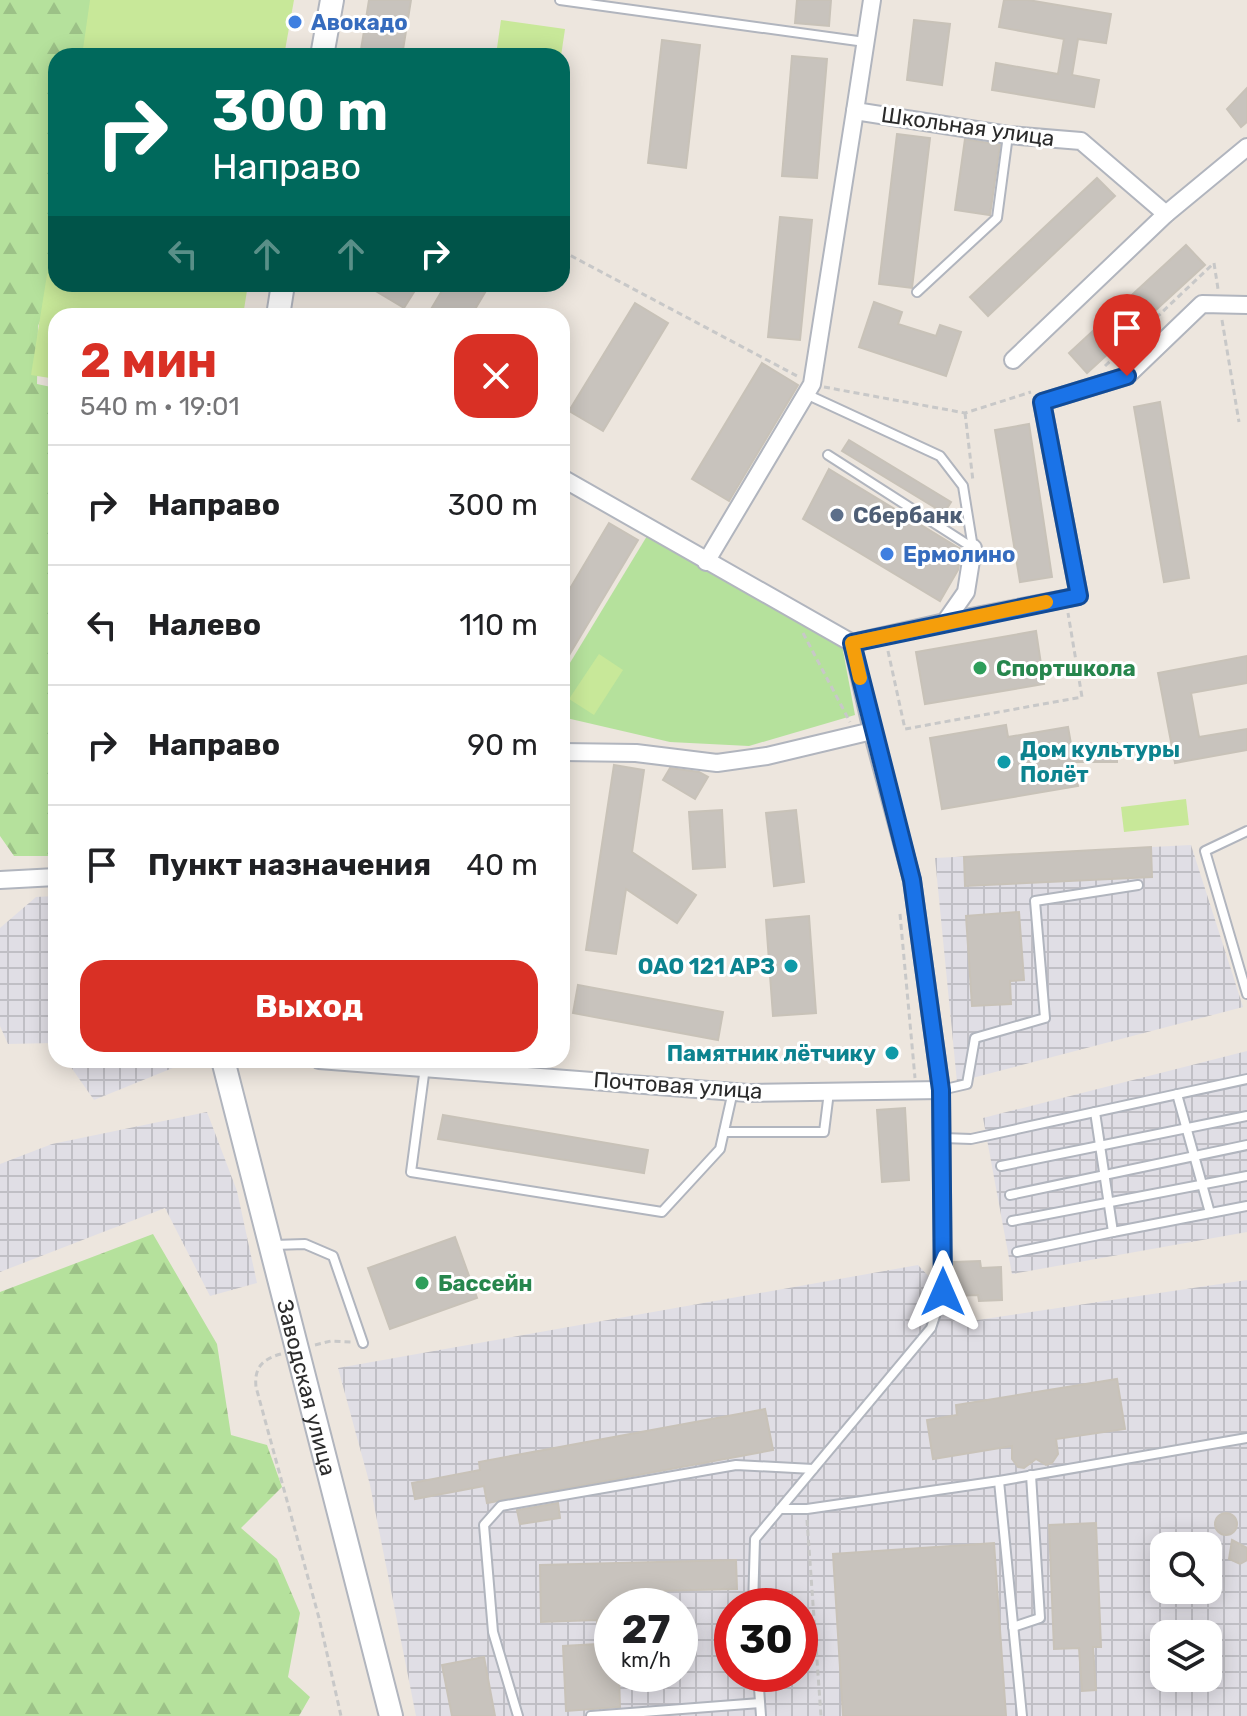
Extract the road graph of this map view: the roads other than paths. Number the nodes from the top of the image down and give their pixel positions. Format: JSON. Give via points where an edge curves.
{"nodes":[{"id":1,"x":332,"y":0,"type":"edge"},
{"id":2,"x":560,"y":0,"type":"edge"},
{"id":3,"x":872,"y":0,"type":"edge"},
{"id":4,"x":866,"y":42,"type":"junction"},
{"id":5,"x":323,"y":48,"type":"edge"},
{"id":6,"x":855,"y":111,"type":"junction"},
{"id":7,"x":1008,"y":135,"type":"junction"},
{"id":8,"x":1247,"y":147,"type":"edge"},
{"id":9,"x":1166,"y":214,"type":"junction"},
{"id":10,"x":917,"y":292,"type":"dead end"},
{"id":11,"x":1247,"y":305,"type":"edge"},
{"id":12,"x":1013,"y":360,"type":"dead end"},
{"id":13,"x":809,"y":389,"type":"junction"},
{"id":14,"x":828,"y":455,"type":"dead end"},
{"id":15,"x":570,"y":483,"type":"edge"},
{"id":16,"x":973,"y":548,"type":"junction"},
{"id":17,"x":706,"y":562,"type":"junction"},
{"id":18,"x":945,"y":622,"type":"junction"},
{"id":19,"x":852,"y":643,"type":"junction"},
{"id":20,"x":864,"y":733,"type":"junction"},
{"id":21,"x":570,"y":752,"type":"edge"},
{"id":22,"x":1247,"y":831,"type":"edge"},
{"id":23,"x":48,"y":877,"type":"edge"},
{"id":24,"x":0,"y":880,"type":"edge"},
{"id":25,"x":1138,"y":885,"type":"dead end"},
{"id":26,"x":1247,"y":994,"type":"edge"},
{"id":27,"x":225,"y":1068,"type":"edge"},
{"id":28,"x":425,"y":1068,"type":"edge"},
{"id":29,"x":532,"y":1068,"type":"edge"},
{"id":30,"x":1247,"y":1079,"type":"edge"},
{"id":31,"x":941,"y":1090,"type":"junction"},
{"id":32,"x":733,"y":1091,"type":"junction"},
{"id":33,"x":829,"y":1092,"type":"junction"},
{"id":34,"x":1177,"y":1094,"type":"junction"},
{"id":35,"x":1095,"y":1112,"type":"junction"},
{"id":36,"x":1247,"y":1116,"type":"edge"},
{"id":37,"x":1186,"y":1129,"type":"junction"},
{"id":38,"x":724,"y":1132,"type":"junction"},
{"id":39,"x":943,"y":1138,"type":"junction"},
{"id":40,"x":1247,"y":1145,"type":"edge"},
{"id":41,"x":1100,"y":1146,"type":"junction"},
{"id":42,"x":1194,"y":1156,"type":"junction"},
{"id":43,"x":1001,"y":1166,"type":"dead end"},
{"id":44,"x":1104,"y":1175,"type":"junction"},
{"id":45,"x":1247,"y":1176,"type":"edge"},
{"id":46,"x":1202,"y":1185,"type":"junction"},
{"id":47,"x":1010,"y":1195,"type":"dead end"},
{"id":48,"x":1108,"y":1202,"type":"junction"},
{"id":49,"x":1247,"y":1206,"type":"edge"},
{"id":50,"x":1210,"y":1213,"type":"junction"},
{"id":51,"x":1012,"y":1221,"type":"dead end"},
{"id":52,"x":1113,"y":1232,"type":"junction"},
{"id":53,"x":269,"y":1246,"type":"junction"},
{"id":54,"x":1017,"y":1252,"type":"dead end"},
{"id":55,"x":943,"y":1292,"type":"joint"},
{"id":56,"x":363,"y":1343,"type":"road end"},
{"id":57,"x":1247,"y":1438,"type":"edge"},
{"id":58,"x":813,"y":1469,"type":"junction"},
{"id":59,"x":1031,"y":1475,"type":"junction"},
{"id":60,"x":999,"y":1481,"type":"junction"},
{"id":61,"x":780,"y":1509,"type":"junction"},
{"id":62,"x":754,"y":1588,"type":"edge"},
{"id":63,"x":1013,"y":1627,"type":"junction"},
{"id":64,"x":759,"y":1692,"type":"edge"},
{"id":65,"x":760,"y":1703,"type":"junction"},
{"id":66,"x":391,"y":1716,"type":"edge"},
{"id":67,"x":518,"y":1716,"type":"edge"},
{"id":68,"x":591,"y":1716,"type":"edge"},
{"id":69,"x":761,"y":1716,"type":"edge"},
{"id":70,"x":1022,"y":1716,"type":"edge"}],
"edges":[{"from":1,"to":5,"type":"main road"},
{"from":2,"to":4,"type":"lane"},
{"from":3,"to":4,"type":"street","name":"Школьная улица"},
{"from":4,"to":6,"type":"street","name":"Школьная улица"},
{"from":6,"to":7,"type":"street","name":"Школьная улица"},
{"from":6,"to":13,"type":"street"},
{"from":7,"to":9,"type":"street","name":"Школьная улица","via":[[1081,141]]},
{"from":7,"to":10,"type":"lane","via":[[997,218]]},
{"from":8,"to":9,"type":"street"},
{"from":9,"to":12,"type":"street"},
{"from":11,"to":18,"type":"street","via":[[1202,304],[1127,376],[1042,402],[1079,596]]},
{"from":13,"to":16,"type":"lane","via":[[940,456],[963,486]]},
{"from":13,"to":17,"type":"street"},
{"from":14,"to":16,"type":"lane"},
{"from":15,"to":17,"type":"street"},
{"from":16,"to":18,"type":"street","via":[[966,592]]},
{"from":17,"to":19,"type":"street"},
{"from":18,"to":19,"type":"street"},
{"from":19,"to":20,"type":"street"},
{"from":20,"to":21,"type":"street","via":[[717,763]]},
{"from":20,"to":31,"type":"street","via":[[912,880]]},
{"from":22,"to":26,"type":"lane","via":[[1205,851]]},
{"from":23,"to":24,"type":"street"},
{"from":25,"to":31,"type":"lane","via":[[1035,901],[1045,1018],[975,1038],[967,1084]]},
{"from":27,"to":53,"type":"main road","name":"Заводская улица"},
{"from":28,"to":38,"type":"lane","via":[[411,1172],[662,1212],[720,1149]]},
{"from":29,"to":32,"type":"street","name":"Почтовая улица"},
{"from":30,"to":34,"type":"lane"},
{"from":31,"to":33,"type":"street","name":"Почтовая улица"},
{"from":31,"to":39,"type":"street"},
{"from":32,"to":33,"type":"street","name":"Почтовая улица"},
{"from":32,"to":38,"type":"lane"},
{"from":33,"to":38,"type":"lane","via":[[824,1132]]},
{"from":34,"to":35,"type":"lane"},
{"from":34,"to":37,"type":"lane"},
{"from":35,"to":39,"type":"lane","via":[[971,1139]]},
{"from":35,"to":41,"type":"lane"},
{"from":36,"to":37,"type":"lane"},
{"from":37,"to":41,"type":"lane"},
{"from":37,"to":42,"type":"lane"},
{"from":39,"to":55,"type":"street"},
{"from":40,"to":42,"type":"lane"},
{"from":41,"to":43,"type":"lane"},
{"from":41,"to":44,"type":"lane"},
{"from":42,"to":44,"type":"lane"},
{"from":42,"to":46,"type":"lane"},
{"from":44,"to":47,"type":"lane"},
{"from":44,"to":48,"type":"lane"},
{"from":45,"to":46,"type":"lane"},
{"from":46,"to":48,"type":"lane"},
{"from":46,"to":50,"type":"lane"},
{"from":48,"to":51,"type":"lane"},
{"from":48,"to":52,"type":"lane"},
{"from":49,"to":50,"type":"lane"},
{"from":50,"to":52,"type":"lane"},
{"from":52,"to":54,"type":"lane"},
{"from":53,"to":56,"type":"lane","via":[[305,1244],[333,1256]]},
{"from":53,"to":66,"type":"main road","name":"Заводская улица"},
{"from":55,"to":58,"type":"lane","via":[[931,1328]]},
{"from":57,"to":59,"type":"lane"},
{"from":58,"to":61,"type":"lane"},
{"from":58,"to":67,"type":"lane","via":[[736,1465],[501,1506],[484,1525],[493,1632]]},
{"from":59,"to":60,"type":"lane"},
{"from":59,"to":63,"type":"lane","via":[[1040,1618]]},
{"from":60,"to":61,"type":"lane"},
{"from":60,"to":63,"type":"lane"},
{"from":61,"to":62,"type":"lane","via":[[755,1539]]},
{"from":63,"to":70,"type":"lane"},
{"from":64,"to":65,"type":"lane"},
{"from":65,"to":68,"type":"lane"},
{"from":65,"to":69,"type":"lane"}]}
